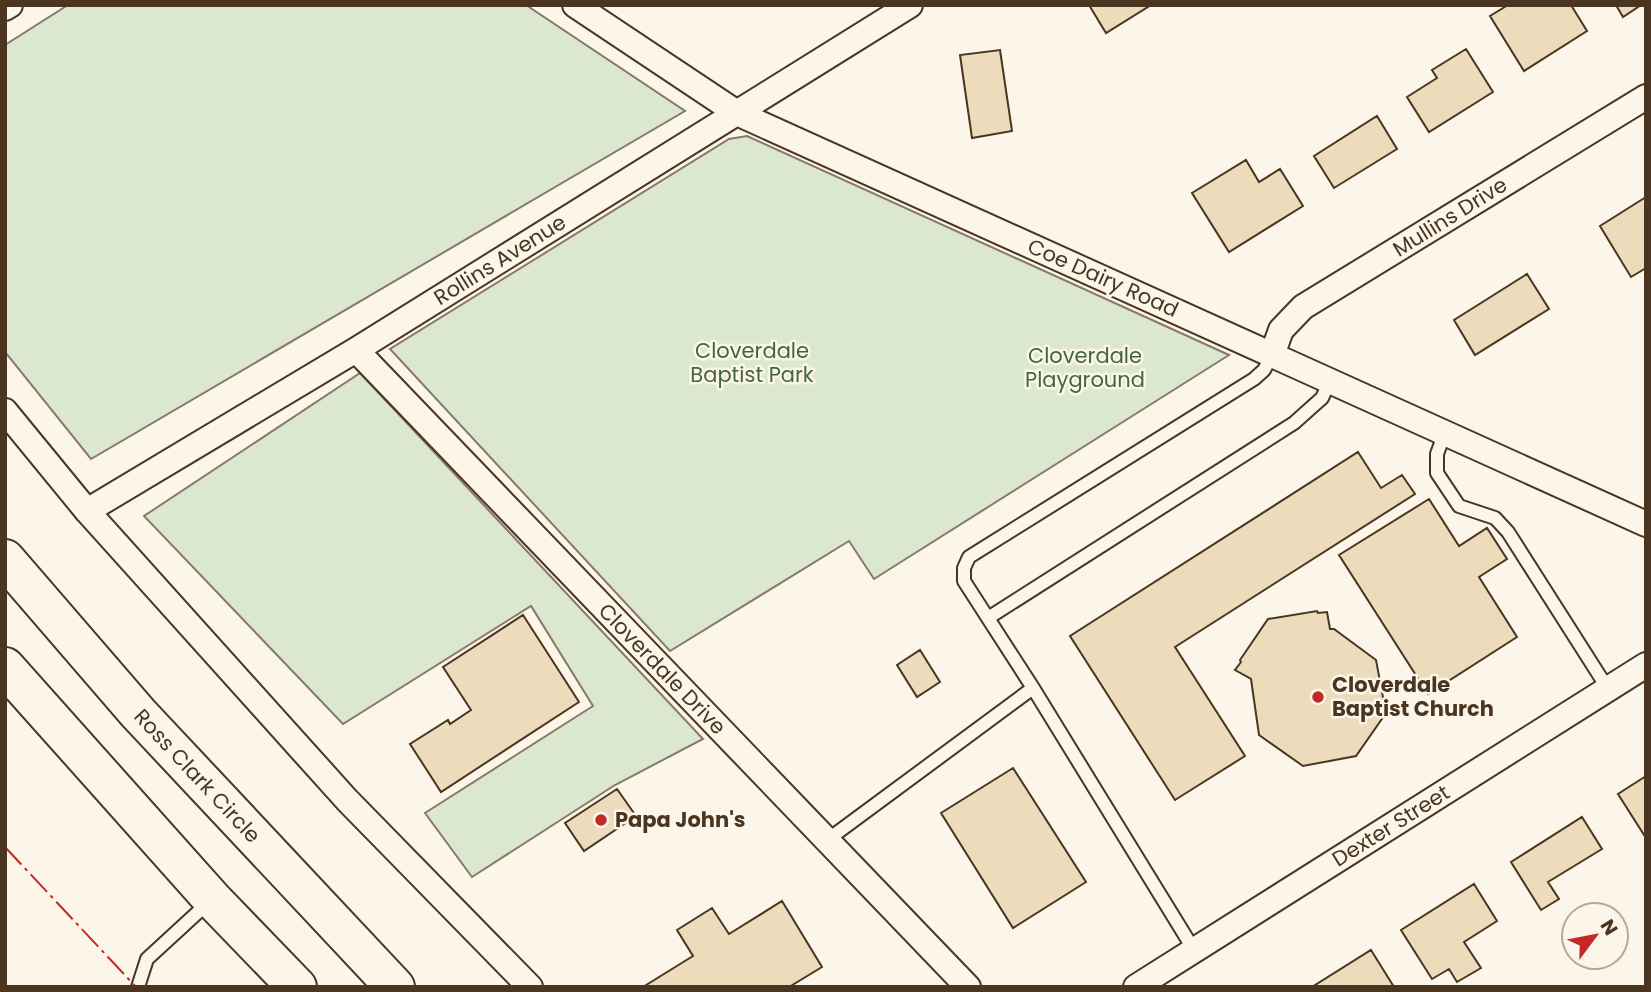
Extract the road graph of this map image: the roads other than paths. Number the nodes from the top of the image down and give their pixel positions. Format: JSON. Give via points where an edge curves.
{"nodes":[{"id":1,"x":10,"y":5,"type":"edge"},
{"id":2,"x":575,"y":5,"type":"edge"},
{"id":3,"x":910,"y":5,"type":"edge"},
{"id":4,"x":5,"y":8,"type":"edge"},
{"id":5,"x":1646,"y":97,"type":"edge"},
{"id":6,"x":737,"y":113,"type":"junction"},
{"id":7,"x":356,"y":350,"type":"junction"},
{"id":8,"x":1272,"y":355,"type":"junction"},
{"id":9,"x":1330,"y":381,"type":"junction"},
{"id":10,"x":5,"y":411,"type":"edge"},
{"id":11,"x":1445,"y":432,"type":"junction"},
{"id":12,"x":87,"y":511,"type":"junction"},
{"id":13,"x":1646,"y":524,"type":"edge"},
{"id":14,"x":5,"y":559,"type":"edge"},
{"id":15,"x":988,"y":618,"type":"junction"},
{"id":16,"x":1646,"y":665,"type":"edge"},
{"id":17,"x":5,"y":667,"type":"edge"},
{"id":18,"x":1033,"y":688,"type":"junction"},
{"id":19,"x":1608,"y":689,"type":"junction"},
{"id":20,"x":826,"y":841,"type":"junction"},
{"id":21,"x":212,"y":899,"type":"junction"},
{"id":22,"x":1194,"y":950,"type":"junction"},
{"id":23,"x":138,"y":987,"type":"edge"},
{"id":24,"x":297,"y":987,"type":"edge"},
{"id":25,"x":395,"y":987,"type":"edge"},
{"id":26,"x":530,"y":987,"type":"edge"},
{"id":27,"x":968,"y":987,"type":"edge"},
{"id":28,"x":1136,"y":987,"type":"edge"}],
"edges":[{"from":1,"to":4,"type":"street"},
{"from":2,"to":6,"type":"street","name":"Coe Dairy Road"},
{"from":3,"to":6,"type":"street","name":"Rollins Avenue"},
{"from":5,"to":8,"type":"street","name":"Mullins Drive","via":[[1303,307],[1281,330]]},
{"from":6,"to":7,"type":"street","name":"Rollins Avenue"},
{"from":6,"to":8,"type":"street","name":"Coe Dairy Road"},
{"from":7,"to":12,"type":"street","name":"Rollins Avenue"},
{"from":7,"to":20,"type":"street","name":"Cloverdale Drive"},
{"from":8,"to":9,"type":"street","name":"Coe Dairy Road"},
{"from":8,"to":15,"type":"lane","via":[[1254,379],[969,557],[964,581]]},
{"from":9,"to":11,"type":"street","name":"Coe Dairy Road"},
{"from":9,"to":15,"type":"lane","via":[[1322,398],[1294,423]]},
{"from":10,"to":12,"type":"street"},
{"from":11,"to":13,"type":"street","name":"Coe Dairy Road"},
{"from":11,"to":19,"type":"lane","via":[[1437,454],[1437,473],[1459,506],[1495,518],[1508,532]]},
{"from":12,"to":26,"type":"street","via":[[347,800]]},
{"from":14,"to":25,"type":"highway","name":"Ross Clark Circle","via":[[138,713]]},
{"from":15,"to":18,"type":"lane"},
{"from":16,"to":19,"type":"street","name":"Dexter Street"},
{"from":17,"to":21,"type":"highway"},
{"from":18,"to":20,"type":"lane"},
{"from":18,"to":22,"type":"lane"},
{"from":19,"to":22,"type":"street","name":"Dexter Street"},
{"from":20,"to":27,"type":"street","name":"Cloverdale Drive"},
{"from":21,"to":23,"type":"lane","via":[[147,959]]},
{"from":21,"to":24,"type":"highway"},
{"from":22,"to":28,"type":"street","name":"Dexter Street"}]}
